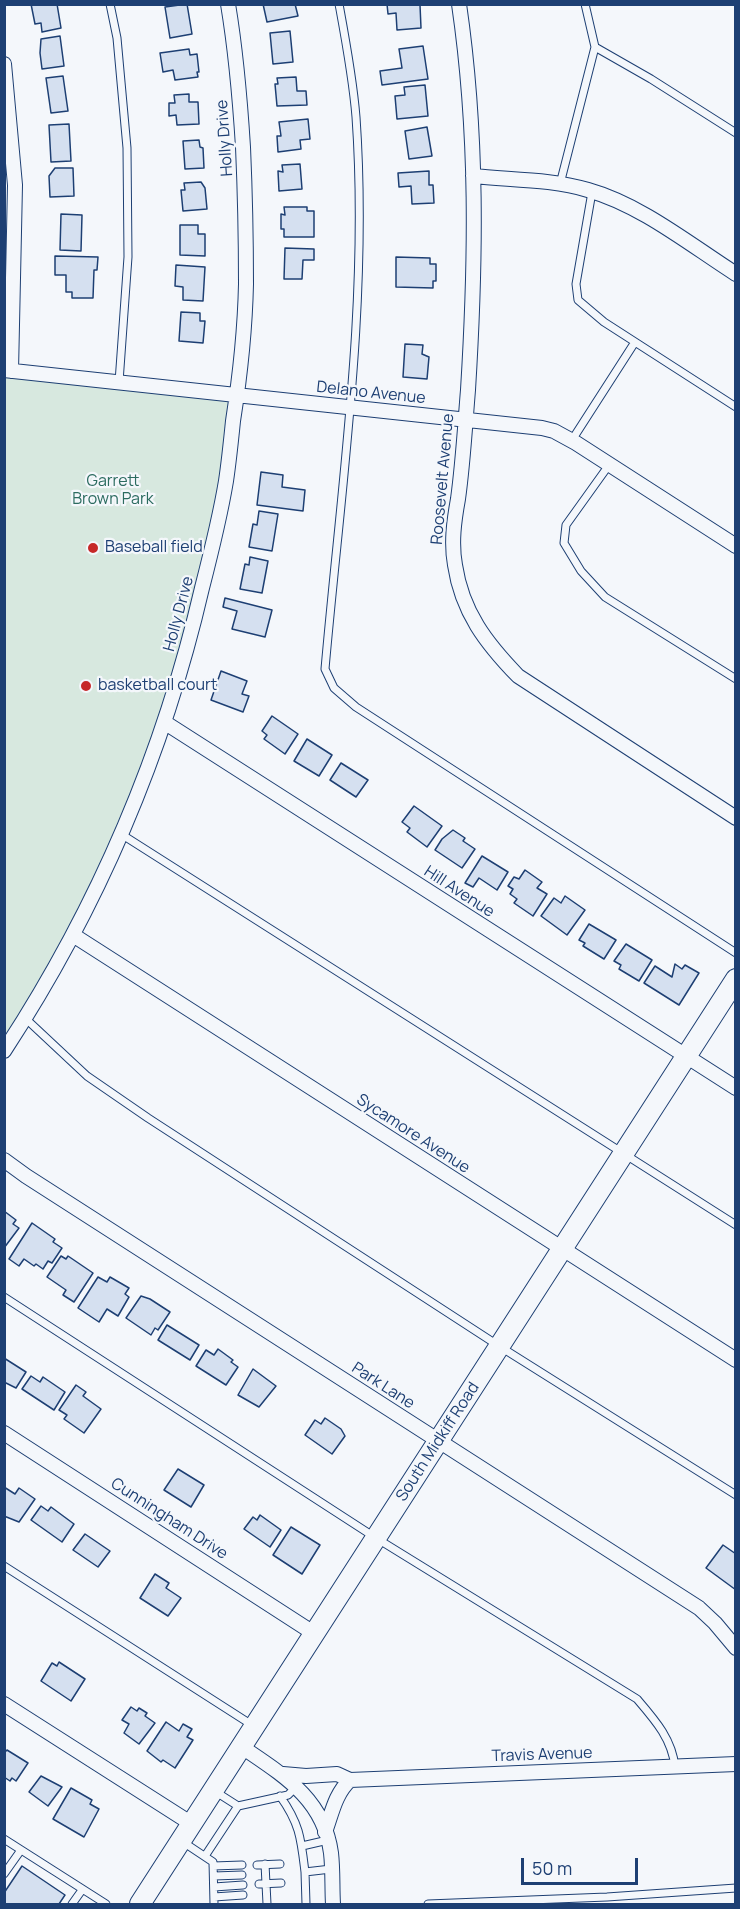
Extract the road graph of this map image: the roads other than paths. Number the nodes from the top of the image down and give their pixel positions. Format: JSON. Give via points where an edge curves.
{"nodes":[{"id":1,"x":110,"y":4,"type":"edge"},
{"id":2,"x":228,"y":4,"type":"edge"},
{"id":3,"x":339,"y":4,"type":"edge"},
{"id":4,"x":459,"y":4,"type":"edge"},
{"id":5,"x":585,"y":4,"type":"edge"},
{"id":6,"x":596,"y":47,"type":"junction"},
{"id":7,"x":4,"y":64,"type":"edge"},
{"id":8,"x":735,"y":133,"type":"edge"},
{"id":9,"x":473,"y":176,"type":"junction"},
{"id":10,"x":560,"y":184,"type":"junction"},
{"id":11,"x":592,"y":192,"type":"junction"},
{"id":12,"x":735,"y":274,"type":"edge"},
{"id":13,"x":635,"y":342,"type":"junction"},
{"id":14,"x":8,"y":370,"type":"edge"},
{"id":15,"x":119,"y":382,"type":"junction"},
{"id":16,"x":238,"y":395,"type":"junction"},
{"id":17,"x":349,"y":407,"type":"junction"},
{"id":18,"x":735,"y":407,"type":"edge"},
{"id":19,"x":465,"y":420,"type":"junction"},
{"id":20,"x":572,"y":440,"type":"junction"},
{"id":21,"x":609,"y":465,"type":"junction"},
{"id":22,"x":735,"y":546,"type":"edge"},
{"id":23,"x":735,"y":679,"type":"edge"},
{"id":24,"x":164,"y":722,"type":"junction"},
{"id":25,"x":735,"y":818,"type":"edge"},
{"id":26,"x":121,"y":834,"type":"junction"},
{"id":27,"x":73,"y":934,"type":"junction"},
{"id":28,"x":735,"y":953,"type":"edge"},
{"id":29,"x":735,"y":979,"type":"edge"},
{"id":30,"x":25,"y":1018,"type":"junction"},
{"id":31,"x":4,"y":1051,"type":"edge"},
{"id":32,"x":686,"y":1057,"type":"junction"},
{"id":33,"x":735,"y":1088,"type":"edge"},
{"id":34,"x":624,"y":1153,"type":"junction"},
{"id":35,"x":4,"y":1160,"type":"edge"},
{"id":36,"x":735,"y":1225,"type":"edge"},
{"id":37,"x":563,"y":1249,"type":"junction"},
{"id":38,"x":4,"y":1297,"type":"edge"},
{"id":39,"x":499,"y":1346,"type":"junction"},
{"id":40,"x":735,"y":1360,"type":"edge"},
{"id":41,"x":4,"y":1433,"type":"edge"},
{"id":42,"x":438,"y":1441,"type":"junction"},
{"id":43,"x":735,"y":1495,"type":"edge"},
{"id":44,"x":376,"y":1538,"type":"junction"},
{"id":45,"x":4,"y":1566,"type":"edge"},
{"id":46,"x":315,"y":1634,"type":"junction"},
{"id":47,"x":735,"y":1648,"type":"edge"},
{"id":48,"x":4,"y":1704,"type":"edge"},
{"id":49,"x":255,"y":1727,"type":"junction"},
{"id":50,"x":242,"y":1747,"type":"junction"},
{"id":51,"x":735,"y":1764,"type":"edge"},
{"id":52,"x":675,"y":1767,"type":"junction"},
{"id":53,"x":283,"y":1774,"type":"junction"},
{"id":54,"x":350,"y":1780,"type":"junction"},
{"id":55,"x":214,"y":1790,"type":"junction"},
{"id":56,"x":301,"y":1792,"type":"junction"},
{"id":57,"x":280,"y":1796,"type":"junction"},
{"id":58,"x":238,"y":1806,"type":"junction"},
{"id":59,"x":186,"y":1832,"type":"junction"},
{"id":60,"x":326,"y":1836,"type":"junction"},
{"id":61,"x":4,"y":1839,"type":"edge"},
{"id":62,"x":302,"y":1846,"type":"junction"},
{"id":63,"x":21,"y":1850,"type":"junction"},
{"id":64,"x":205,"y":1856,"type":"junction"},
{"id":65,"x":294,"y":1863,"type":"dead end"},
{"id":66,"x":304,"y":1863,"type":"junction"},
{"id":67,"x":280,"y":1864,"type":"dead end"},
{"id":68,"x":242,"y":1865,"type":"dead end"},
{"id":69,"x":213,"y":1866,"type":"junction"},
{"id":70,"x":331,"y":1869,"type":"junction"},
{"id":71,"x":305,"y":1872,"type":"junction"},
{"id":72,"x":4,"y":1874,"type":"edge"},
{"id":73,"x":242,"y":1875,"type":"dead end"},
{"id":74,"x":214,"y":1876,"type":"junction"},
{"id":75,"x":306,"y":1881,"type":"junction"},
{"id":76,"x":296,"y":1882,"type":"dead end"},
{"id":77,"x":280,"y":1883,"type":"dead end"},
{"id":78,"x":263,"y":1884,"type":"junction"},
{"id":79,"x":243,"y":1885,"type":"dead end"},
{"id":80,"x":214,"y":1887,"type":"junction"},
{"id":81,"x":735,"y":1888,"type":"edge"},
{"id":82,"x":82,"y":1890,"type":"junction"},
{"id":83,"x":243,"y":1895,"type":"dead end"},
{"id":84,"x":146,"y":1901,"type":"edge"},
{"id":85,"x":214,"y":1901,"type":"edge"},
{"id":86,"x":72,"y":1905,"type":"edge"},
{"id":87,"x":106,"y":1905,"type":"edge"},
{"id":88,"x":267,"y":1905,"type":"edge"},
{"id":89,"x":306,"y":1905,"type":"edge"},
{"id":90,"x":333,"y":1905,"type":"edge"},
{"id":91,"x":428,"y":1905,"type":"edge"}],
"edges":[{"from":1,"to":15,"type":"lane","via":[[127,148],[128,257]]},
{"from":2,"to":16,"type":"street","name":"Holly Drive","via":[[245,178],[246,286]]},
{"from":3,"to":17,"type":"lane","via":[[356,116],[358,183],[357,327]]},
{"from":4,"to":9,"type":"street","name":"Roosevelt Avenue"},
{"from":5,"to":6,"type":"lane"},
{"from":6,"to":8,"type":"lane"},
{"from":6,"to":10,"type":"lane"},
{"from":7,"to":14,"type":"street","via":[[15,184]]},
{"from":9,"to":10,"type":"street"},
{"from":9,"to":19,"type":"street","name":"Roosevelt Avenue","via":[[475,271]]},
{"from":10,"to":11,"type":"street"},
{"from":11,"to":12,"type":"street","via":[[638,210]]},
{"from":11,"to":13,"type":"lane","via":[[576,284],[578,300]]},
{"from":13,"to":18,"type":"lane"},
{"from":13,"to":20,"type":"lane"},
{"from":14,"to":15,"type":"street","name":"Delano Avenue"},
{"from":15,"to":16,"type":"street","name":"Delano Avenue"},
{"from":16,"to":17,"type":"street","name":"Delano Avenue"},
{"from":16,"to":24,"type":"street","name":"Holly Drive","via":[[212,551],[190,643]]},
{"from":17,"to":19,"type":"street","name":"Delano Avenue"},
{"from":17,"to":28,"type":"lane","via":[[325,669],[334,688],[356,707]]},
{"from":19,"to":20,"type":"street","name":"Delano Avenue","via":[[542,428]]},
{"from":19,"to":25,"type":"street","name":"Roosevelt Avenue","via":[[453,553],[462,593],[483,636],[529,685]]},
{"from":20,"to":21,"type":"street","name":"Delano Avenue"},
{"from":21,"to":22,"type":"street","name":"Delano Avenue"},
{"from":21,"to":23,"type":"lane","via":[[566,525],[564,543],[581,571],[605,597]]},
{"from":24,"to":26,"type":"street","name":"Holly Drive"},
{"from":24,"to":32,"type":"street","name":"Hill Avenue"},
{"from":26,"to":27,"type":"street","name":"Holly Drive"},
{"from":26,"to":34,"type":"lane"},
{"from":27,"to":30,"type":"street","name":"Holly Drive"},
{"from":27,"to":37,"type":"street","name":"Sycamore Avenue"},
{"from":29,"to":32,"type":"main road","name":"South Midkiff Road"},
{"from":30,"to":31,"type":"street","name":"Holly Drive"},
{"from":30,"to":39,"type":"lane","via":[[87,1076]]},
{"from":32,"to":33,"type":"street","name":"Hill Avenue"},
{"from":32,"to":34,"type":"main road","name":"South Midkiff Road"},
{"from":34,"to":36,"type":"lane"},
{"from":34,"to":37,"type":"main road","name":"South Midkiff Road"},
{"from":35,"to":42,"type":"street","name":"Park Lane"},
{"from":37,"to":39,"type":"main road","name":"South Midkiff Road"},
{"from":37,"to":40,"type":"street","name":"Sycamore Avenue"},
{"from":38,"to":44,"type":"lane"},
{"from":39,"to":42,"type":"main road","name":"South Midkiff Road"},
{"from":39,"to":43,"type":"lane"},
{"from":41,"to":46,"type":"street","name":"Cunningham Drive"},
{"from":42,"to":44,"type":"main road","name":"South Midkiff Road"},
{"from":42,"to":47,"type":"street","name":"Park Lane","via":[[699,1608]]},
{"from":44,"to":46,"type":"main road","name":"South Midkiff Road"},
{"from":44,"to":52,"type":"lane","via":[[637,1699],[673,1750]]},
{"from":45,"to":49,"type":"lane"},
{"from":46,"to":49,"type":"main road","name":"South Midkiff Road"},
{"from":48,"to":59,"type":"street"},
{"from":49,"to":50,"type":"main road","name":"South Midkiff Road"},
{"from":50,"to":53,"type":"street"},
{"from":50,"to":55,"type":"main road","name":"South Midkiff Road"},
{"from":51,"to":52,"type":"street","name":"Travis Avenue"},
{"from":52,"to":54,"type":"street","name":"Travis Avenue"},
{"from":53,"to":54,"type":"street","name":"Travis Avenue","via":[[337,1774]]},
{"from":53,"to":56,"type":"street"},
{"from":54,"to":60,"type":"street","via":[[336,1797]]},
{"from":55,"to":58,"type":"lane"},
{"from":55,"to":59,"type":"main road","name":"South Midkiff Road"},
{"from":56,"to":57,"type":"lane"},
{"from":56,"to":60,"type":"street","via":[[320,1818]]},
{"from":57,"to":58,"type":"lane"},
{"from":57,"to":62,"type":"lane","via":[[300,1832]]},
{"from":58,"to":64,"type":"lane"},
{"from":59,"to":64,"type":"lane"},
{"from":59,"to":84,"type":"main road","name":"South Midkiff Road"},
{"from":60,"to":62,"type":"lane"},
{"from":60,"to":70,"type":"street"},
{"from":61,"to":63,"type":"lane"},
{"from":62,"to":66,"type":"lane"},
{"from":63,"to":72,"type":"lane"},
{"from":63,"to":82,"type":"lane"},
{"from":64,"to":69,"type":"lane"},
{"from":65,"to":66,"type":"lane"},
{"from":66,"to":71,"type":"lane"},
{"from":67,"to":78,"type":"lane","via":[[261,1865]]},
{"from":68,"to":69,"type":"lane"},
{"from":69,"to":74,"type":"lane"},
{"from":70,"to":71,"type":"lane"},
{"from":70,"to":90,"type":"street"},
{"from":71,"to":75,"type":"lane"},
{"from":73,"to":74,"type":"lane"},
{"from":74,"to":80,"type":"lane"},
{"from":75,"to":76,"type":"lane"},
{"from":75,"to":89,"type":"lane"},
{"from":77,"to":78,"type":"lane"},
{"from":78,"to":88,"type":"lane"},
{"from":79,"to":80,"type":"lane"},
{"from":80,"to":85,"type":"lane"},
{"from":81,"to":91,"type":"lane"},
{"from":82,"to":86,"type":"lane"},
{"from":82,"to":87,"type":"lane"},
{"from":83,"to":85,"type":"lane"}]}
